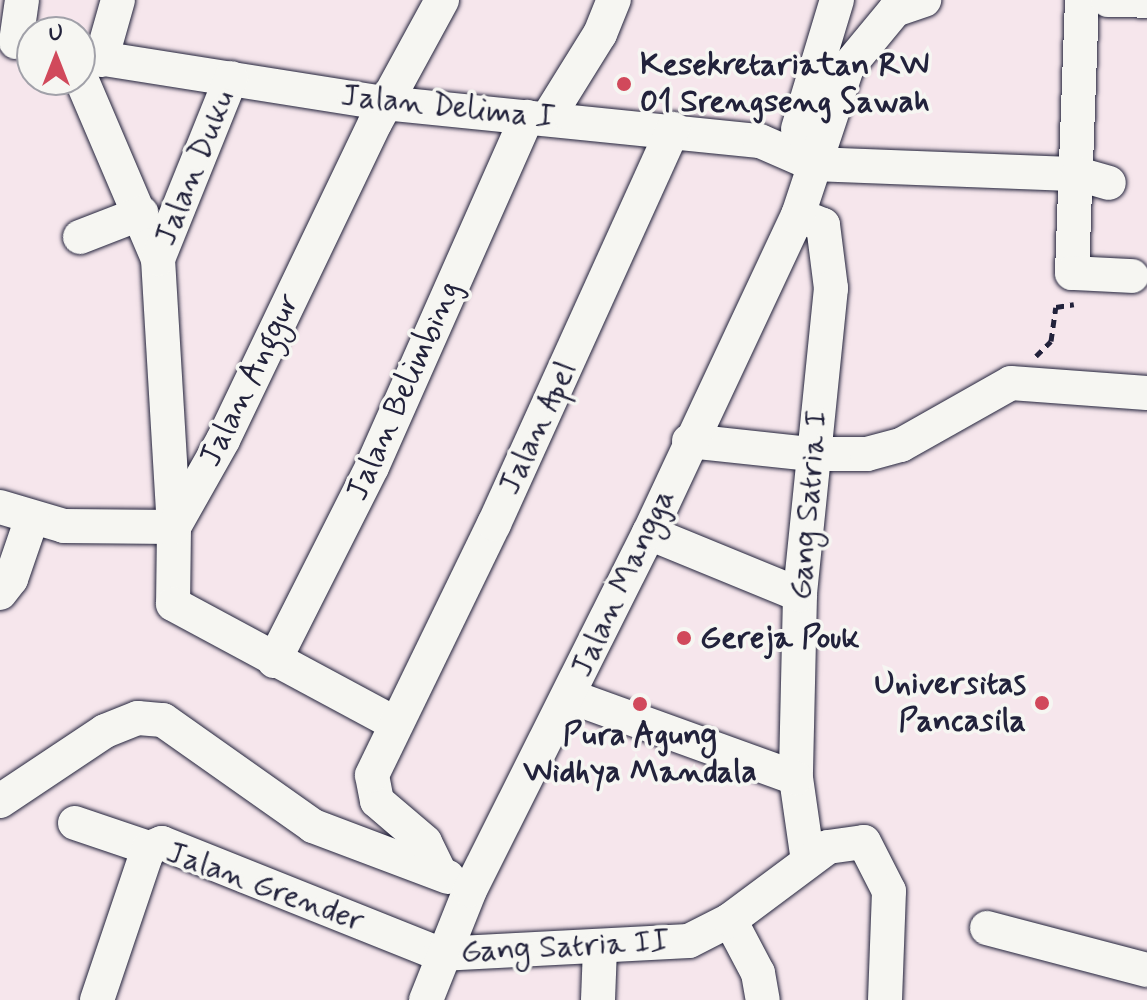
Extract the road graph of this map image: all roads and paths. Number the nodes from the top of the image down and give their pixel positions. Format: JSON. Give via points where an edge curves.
{"nodes":[{"id":1,"x":118,"y":0,"type":"edge"},
{"id":2,"x":442,"y":0,"type":"edge"},
{"id":3,"x":614,"y":0,"type":"edge"},
{"id":4,"x":837,"y":0,"type":"edge"},
{"id":5,"x":924,"y":0,"type":"edge"},
{"id":6,"x":1082,"y":0,"type":"edge"},
{"id":7,"x":1108,"y":0,"type":"edge"},
{"id":8,"x":1147,"y":1,"type":"edge"},
{"id":9,"x":96,"y":45,"type":"edge"},
{"id":10,"x":96,"y":65,"type":"edge"},
{"id":11,"x":231,"y":78,"type":"junction"},
{"id":12,"x":96,"y":88,"type":"edge"},
{"id":13,"x":384,"y":103,"type":"junction"},
{"id":14,"x":537,"y":118,"type":"junction"},
{"id":15,"x":673,"y":129,"type":"junction"},
{"id":16,"x":798,"y":129,"type":"dead end"},
{"id":17,"x":813,"y":164,"type":"junction"},
{"id":18,"x":1094,"y":179,"type":"junction"},
{"id":19,"x":142,"y":213,"type":"junction"},
{"id":20,"x":798,"y":215,"type":"junction"},
{"id":21,"x":80,"y":237,"type":"dead end"},
{"id":22,"x":158,"y":259,"type":"junction"},
{"id":23,"x":1077,"y":276,"type":"junction"},
{"id":24,"x":1132,"y":276,"type":"dead end"},
{"id":25,"x":1034,"y":385,"type":"junction"},
{"id":26,"x":1147,"y":393,"type":"edge"},
{"id":27,"x":689,"y":441,"type":"junction"},
{"id":28,"x":811,"y":454,"type":"junction"},
{"id":29,"x":0,"y":507,"type":"edge"},
{"id":30,"x":32,"y":518,"type":"junction"},
{"id":31,"x":174,"y":527,"type":"junction"},
{"id":32,"x":649,"y":533,"type":"junction"},
{"id":33,"x":0,"y":593,"type":"edge"},
{"id":34,"x":800,"y":595,"type":"junction"},
{"id":35,"x":274,"y":661,"type":"junction"},
{"id":36,"x":569,"y":696,"type":"junction"},
{"id":37,"x":394,"y":723,"type":"junction"},
{"id":38,"x":796,"y":778,"type":"junction"},
{"id":39,"x":0,"y":801,"type":"edge"},
{"id":40,"x":75,"y":823,"type":"dead end"},
{"id":41,"x":149,"y":848,"type":"junction"},
{"id":42,"x":808,"y":861,"type":"junction"},
{"id":43,"x":439,"y":871,"type":"junction"},
{"id":44,"x":470,"y":890,"type":"junction"},
{"id":45,"x":730,"y":920,"type":"junction"},
{"id":46,"x":987,"y":928,"type":"dead end"},
{"id":47,"x":600,"y":947,"type":"junction"},
{"id":48,"x":440,"y":954,"type":"junction"},
{"id":49,"x":1147,"y":970,"type":"edge"},
{"id":50,"x":97,"y":1000,"type":"edge"},
{"id":51,"x":426,"y":1000,"type":"edge"},
{"id":52,"x":598,"y":1000,"type":"edge"},
{"id":53,"x":763,"y":1000,"type":"edge"},
{"id":54,"x":885,"y":1000,"type":"edge"}],
"edges":[{"from":1,"to":9,"type":"street"},
{"from":2,"to":13,"type":"street","name":"Jalan Anggur"},
{"from":3,"to":14,"type":"street","name":"Jalan Belimbing","via":[[600,34]]},
{"from":4,"to":16,"type":"street"},
{"from":5,"to":17,"type":"street","name":"Jalan Mangga","via":[[895,10],[847,68]]},
{"from":6,"to":18,"type":"street"},
{"from":7,"to":8,"type":"street"},
{"from":10,"to":11,"type":"street","name":"Jalan Delima I"},
{"from":11,"to":13,"type":"street","name":"Jalan Delima I"},
{"from":11,"to":22,"type":"street","name":"Jalan Duku"},
{"from":12,"to":19,"type":"street"},
{"from":13,"to":14,"type":"street","name":"Jalan Delima I"},
{"from":13,"to":31,"type":"street","name":"Jalan Anggur","via":[[223,440]]},
{"from":14,"to":15,"type":"street","name":"Jalan Delima I"},
{"from":14,"to":35,"type":"street","name":"Jalan Belimbing"},
{"from":15,"to":17,"type":"street","name":"Jalan Delima I","via":[[760,141]]},
{"from":15,"to":37,"type":"street","name":"Jalan Apel","via":[[494,524]]},
{"from":17,"to":18,"type":"street"},
{"from":17,"to":20,"type":"street","name":"Jalan Mangga"},
{"from":18,"to":23,"type":"street","via":[[1072,269]]},
{"from":19,"to":21,"type":"street"},
{"from":19,"to":22,"type":"street"},
{"from":20,"to":27,"type":"street","name":"Jalan Mangga"},
{"from":20,"to":28,"type":"street","name":"Gang Satria I","via":[[823,225],[831,288]]},
{"from":22,"to":31,"type":"street"},
{"from":23,"to":24,"type":"street"},
{"from":23,"to":25,"type":"path","via":[[1075,304],[1056,307],[1051,341],[1037,351]]},
{"from":25,"to":26,"type":"street"},
{"from":25,"to":28,"type":"street","via":[[1011,383],[901,445],[867,454]]},
{"from":27,"to":28,"type":"street"},
{"from":27,"to":32,"type":"street","name":"Jalan Mangga"},
{"from":28,"to":34,"type":"street","name":"Gang Satria I"},
{"from":29,"to":30,"type":"street"},
{"from":30,"to":31,"type":"street","via":[[64,526]]},
{"from":30,"to":33,"type":"street","via":[[11,579]]},
{"from":31,"to":35,"type":"street","via":[[173,604]]},
{"from":32,"to":34,"type":"street"},
{"from":32,"to":36,"type":"street","name":"Jalan Mangga"},
{"from":34,"to":38,"type":"street","name":"Gang Satria I"},
{"from":35,"to":37,"type":"street"},
{"from":36,"to":38,"type":"street"},
{"from":36,"to":44,"type":"street","name":"Jalan Mangga"},
{"from":37,"to":43,"type":"street","name":"Jalan Apel","via":[[372,775],[377,801],[425,842]]},
{"from":38,"to":42,"type":"street","name":"Gang Satria I"},
{"from":39,"to":43,"type":"street","via":[[105,731],[138,718],[163,720],[313,826]]},
{"from":40,"to":41,"type":"street"},
{"from":41,"to":48,"type":"street","name":"Jalan Grender","via":[[162,843]]},
{"from":41,"to":50,"type":"street","name":"Jalan Grender"},
{"from":42,"to":45,"type":"street","name":"Gang Satria II"},
{"from":42,"to":54,"type":"street","name":"Gang Satria II","via":[[828,847],[864,842],[889,891]]},
{"from":43,"to":44,"type":"street"},
{"from":44,"to":48,"type":"street","name":"Jalan Mangga"},
{"from":45,"to":47,"type":"street","name":"Gang Satria II","via":[[689,941]]},
{"from":45,"to":53,"type":"street","via":[[758,973]]},
{"from":46,"to":49,"type":"street"},
{"from":47,"to":48,"type":"street","name":"Gang Satria II"},
{"from":47,"to":52,"type":"street"},
{"from":48,"to":51,"type":"street","name":"Jalan Mangga"}]}
